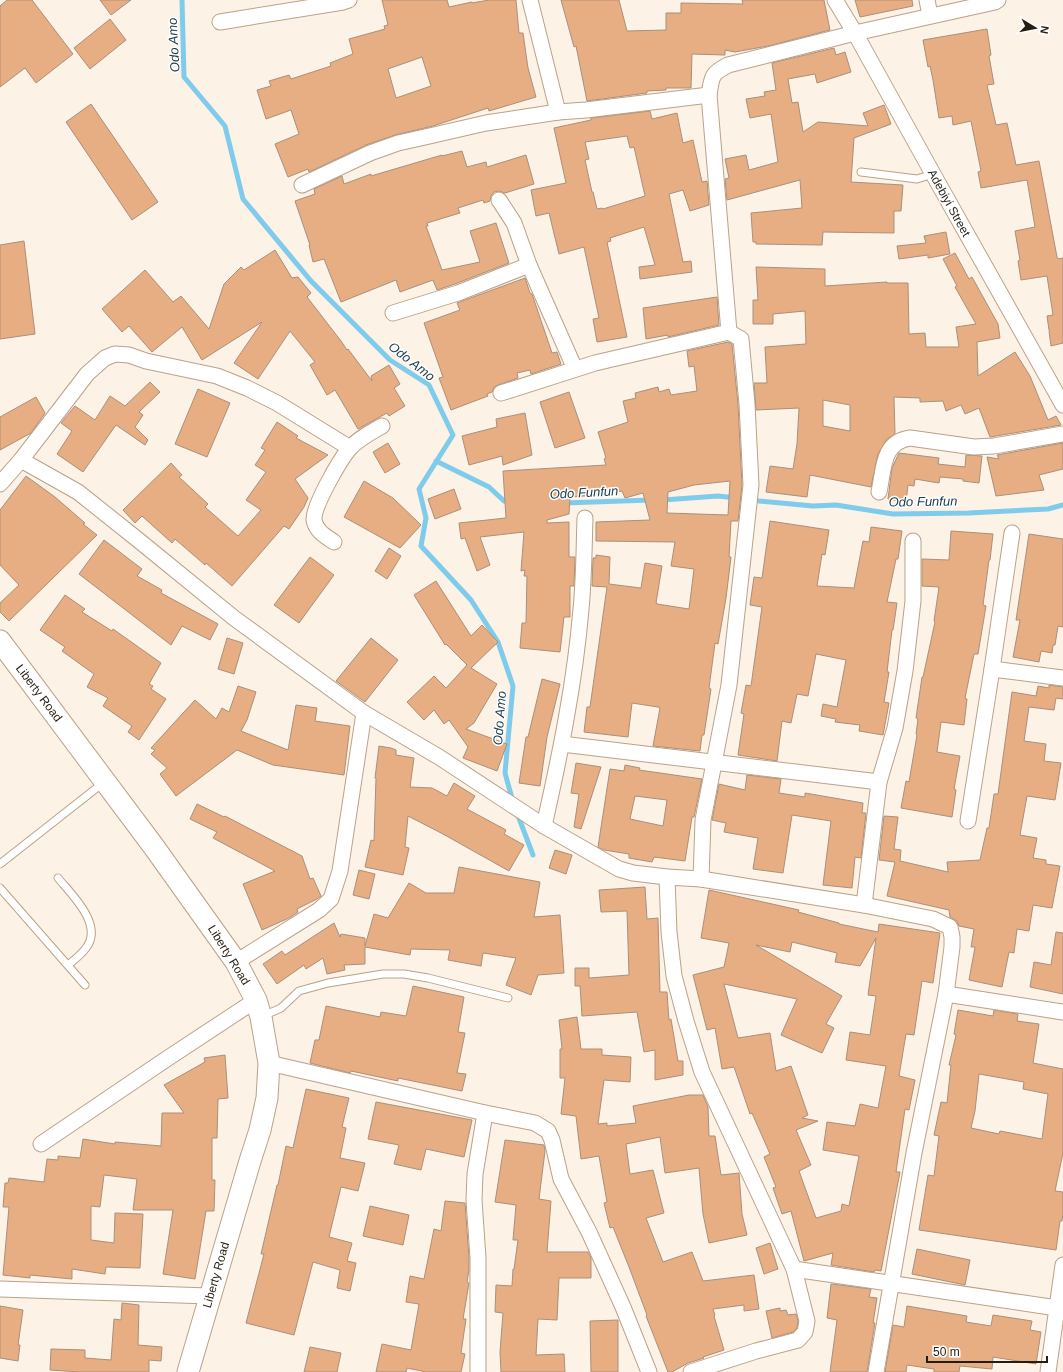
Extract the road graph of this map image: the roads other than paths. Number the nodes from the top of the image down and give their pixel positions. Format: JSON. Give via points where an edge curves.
{"nodes":[{"id":1,"x":349,"y":0,"type":"edge"},
{"id":2,"x":530,"y":0,"type":"edge"},
{"id":3,"x":835,"y":0,"type":"edge"},
{"id":4,"x":927,"y":0,"type":"edge"},
{"id":5,"x":998,"y":0,"type":"edge"},
{"id":6,"x":930,"y":15,"type":"junction"},
{"id":7,"x":220,"y":22,"type":"dead end"},
{"id":8,"x":855,"y":33,"type":"junction"},
{"id":9,"x":709,"y":95,"type":"junction"},
{"id":10,"x":558,"y":112,"type":"junction"},
{"id":11,"x":861,"y":172,"type":"dead end"},
{"id":12,"x":933,"y":174,"type":"junction"},
{"id":13,"x":302,"y":185,"type":"dead end"},
{"id":14,"x":499,"y":200,"type":"dead end"},
{"id":15,"x":529,"y":265,"type":"junction"},
{"id":16,"x":393,"y":312,"type":"dead end"},
{"id":17,"x":729,"y":332,"type":"junction"},
{"id":18,"x":575,"y":369,"type":"junction"},
{"id":19,"x":501,"y":393,"type":"dead end"},
{"id":20,"x":1063,"y":405,"type":"edge"},
{"id":21,"x":382,"y":426,"type":"dead end"},
{"id":22,"x":1063,"y":434,"type":"edge"},
{"id":23,"x":350,"y":448,"type":"junction"},
{"id":24,"x":21,"y":460,"type":"junction"},
{"id":25,"x":0,"y":484,"type":"edge"},
{"id":26,"x":879,"y":492,"type":"dead end"},
{"id":27,"x":585,"y":518,"type":"dead end"},
{"id":28,"x":1012,"y":533,"type":"dead end"},
{"id":29,"x":913,"y":541,"type":"dead end"},
{"id":30,"x":334,"y":542,"type":"dead end"},
{"id":31,"x":0,"y":641,"type":"edge"},
{"id":32,"x":992,"y":669,"type":"junction"},
{"id":33,"x":1063,"y":678,"type":"edge"},
{"id":34,"x":364,"y":713,"type":"junction"},
{"id":35,"x":562,"y":744,"type":"junction"},
{"id":36,"x":713,"y":763,"type":"junction"},
{"id":37,"x":105,"y":782,"type":"junction"},
{"id":38,"x":879,"y":782,"type":"junction"},
{"id":39,"x":968,"y":821,"type":"dead end"},
{"id":40,"x":544,"y":826,"type":"junction"},
{"id":41,"x":0,"y":864,"type":"edge"},
{"id":42,"x":667,"y":877,"type":"junction"},
{"id":43,"x":58,"y":878,"type":"dead end"},
{"id":44,"x":701,"y":879,"type":"junction"},
{"id":45,"x":0,"y":888,"type":"edge"},
{"id":46,"x":864,"y":905,"type":"junction"},
{"id":47,"x":236,"y":962,"type":"junction"},
{"id":48,"x":68,"y":965,"type":"junction"},
{"id":49,"x":85,"y":985,"type":"dead end"},
{"id":50,"x":946,"y":994,"type":"junction"},
{"id":51,"x":508,"y":998,"type":"dead end"},
{"id":52,"x":259,"y":1009,"type":"junction"},
{"id":53,"x":1063,"y":1012,"type":"edge"},
{"id":54,"x":269,"y":1063,"type":"junction"},
{"id":55,"x":485,"y":1113,"type":"junction"},
{"id":56,"x":42,"y":1144,"type":"dead end"},
{"id":57,"x":1063,"y":1265,"type":"edge"},
{"id":58,"x":794,"y":1269,"type":"junction"},
{"id":59,"x":891,"y":1284,"type":"junction"},
{"id":60,"x":0,"y":1289,"type":"edge"},
{"id":61,"x":210,"y":1296,"type":"junction"},
{"id":62,"x":1057,"y":1308,"type":"junction"},
{"id":63,"x":188,"y":1372,"type":"edge"},
{"id":64,"x":478,"y":1372,"type":"edge"},
{"id":65,"x":649,"y":1372,"type":"edge"},
{"id":66,"x":691,"y":1372,"type":"edge"},
{"id":67,"x":876,"y":1372,"type":"edge"},
{"id":68,"x":1048,"y":1372,"type":"edge"}],
"edges":[{"from":1,"to":7,"type":"street"},
{"from":2,"to":10,"type":"street"},
{"from":3,"to":8,"type":"street","name":"Adebiyi Street"},
{"from":4,"to":6,"type":"street"},
{"from":5,"to":6,"type":"street"},
{"from":6,"to":8,"type":"street"},
{"from":8,"to":9,"type":"street","via":[[728,65],[716,72],[711,81]]},
{"from":8,"to":12,"type":"street","name":"Adebiyi Street"},
{"from":9,"to":10,"type":"street"},
{"from":9,"to":17,"type":"street"},
{"from":10,"to":13,"type":"street","via":[[486,123],[398,143]]},
{"from":11,"to":12,"type":"lane","via":[[917,179]]},
{"from":12,"to":20,"type":"street","name":"Adebiyi Street"},
{"from":14,"to":15,"type":"street","via":[[514,223]]},
{"from":15,"to":16,"type":"street","via":[[458,293]]},
{"from":15,"to":18,"type":"street"},
{"from":17,"to":18,"type":"street"},
{"from":17,"to":36,"type":"street","via":[[741,339],[751,485],[729,685]]},
{"from":18,"to":19,"type":"street"},
{"from":21,"to":23,"type":"street"},
{"from":22,"to":26,"type":"street","via":[[974,447],[903,439],[889,450]]},
{"from":23,"to":24,"type":"street","via":[[277,403],[217,376],[115,354],[105,358],[87,374]]},
{"from":23,"to":30,"type":"street","via":[[317,503],[314,520],[320,533]]},
{"from":24,"to":25,"type":"street"},
{"from":24,"to":34,"type":"street","via":[[78,492],[234,618]]},
{"from":27,"to":35,"type":"street","via":[[581,611]]},
{"from":28,"to":32,"type":"street"},
{"from":29,"to":38,"type":"street","via":[[913,601],[905,671],[895,728]]},
{"from":31,"to":37,"type":"street","name":"Liberty Road"},
{"from":32,"to":33,"type":"street"},
{"from":32,"to":39,"type":"street"},
{"from":34,"to":40,"type":"street","via":[[439,757]]},
{"from":34,"to":47,"type":"street","via":[[342,863],[330,899],[319,910]]},
{"from":35,"to":36,"type":"street"},
{"from":35,"to":40,"type":"street"},
{"from":36,"to":38,"type":"street"},
{"from":36,"to":44,"type":"street","via":[[703,820]]},
{"from":37,"to":41,"type":"lane"},
{"from":37,"to":47,"type":"street","name":"Liberty Road"},
{"from":38,"to":46,"type":"street"},
{"from":40,"to":42,"type":"street","via":[[619,869]]},
{"from":42,"to":44,"type":"street"},
{"from":42,"to":58,"type":"street","via":[[674,976],[702,1072]]},
{"from":43,"to":48,"type":"lane","via":[[85,911],[91,925],[88,947]]},
{"from":44,"to":46,"type":"street"},
{"from":45,"to":48,"type":"lane"},
{"from":46,"to":50,"type":"street","via":[[933,919],[950,927],[952,947]]},
{"from":47,"to":52,"type":"street","name":"Liberty Road"},
{"from":48,"to":49,"type":"lane"},
{"from":50,"to":53,"type":"street"},
{"from":50,"to":59,"type":"street"},
{"from":51,"to":52,"type":"lane","via":[[428,978],[384,974],[299,990],[281,1008]]},
{"from":52,"to":54,"type":"street","name":"Liberty Road"},
{"from":52,"to":56,"type":"street"},
{"from":54,"to":55,"type":"street"},
{"from":54,"to":61,"type":"street","name":"Liberty Road","via":[[267,1098],[260,1130]]},
{"from":55,"to":64,"type":"street","via":[[475,1174],[474,1200],[478,1258]]},
{"from":55,"to":65,"type":"street","via":[[535,1123],[548,1131],[561,1179],[589,1232]]},
{"from":57,"to":62,"type":"street"},
{"from":58,"to":59,"type":"street"},
{"from":58,"to":66,"type":"street","via":[[807,1321],[806,1332],[798,1340]]},
{"from":59,"to":62,"type":"street"},
{"from":59,"to":67,"type":"street"},
{"from":60,"to":61,"type":"street"},
{"from":61,"to":63,"type":"street","name":"Liberty Road"},
{"from":62,"to":68,"type":"street"}]}
